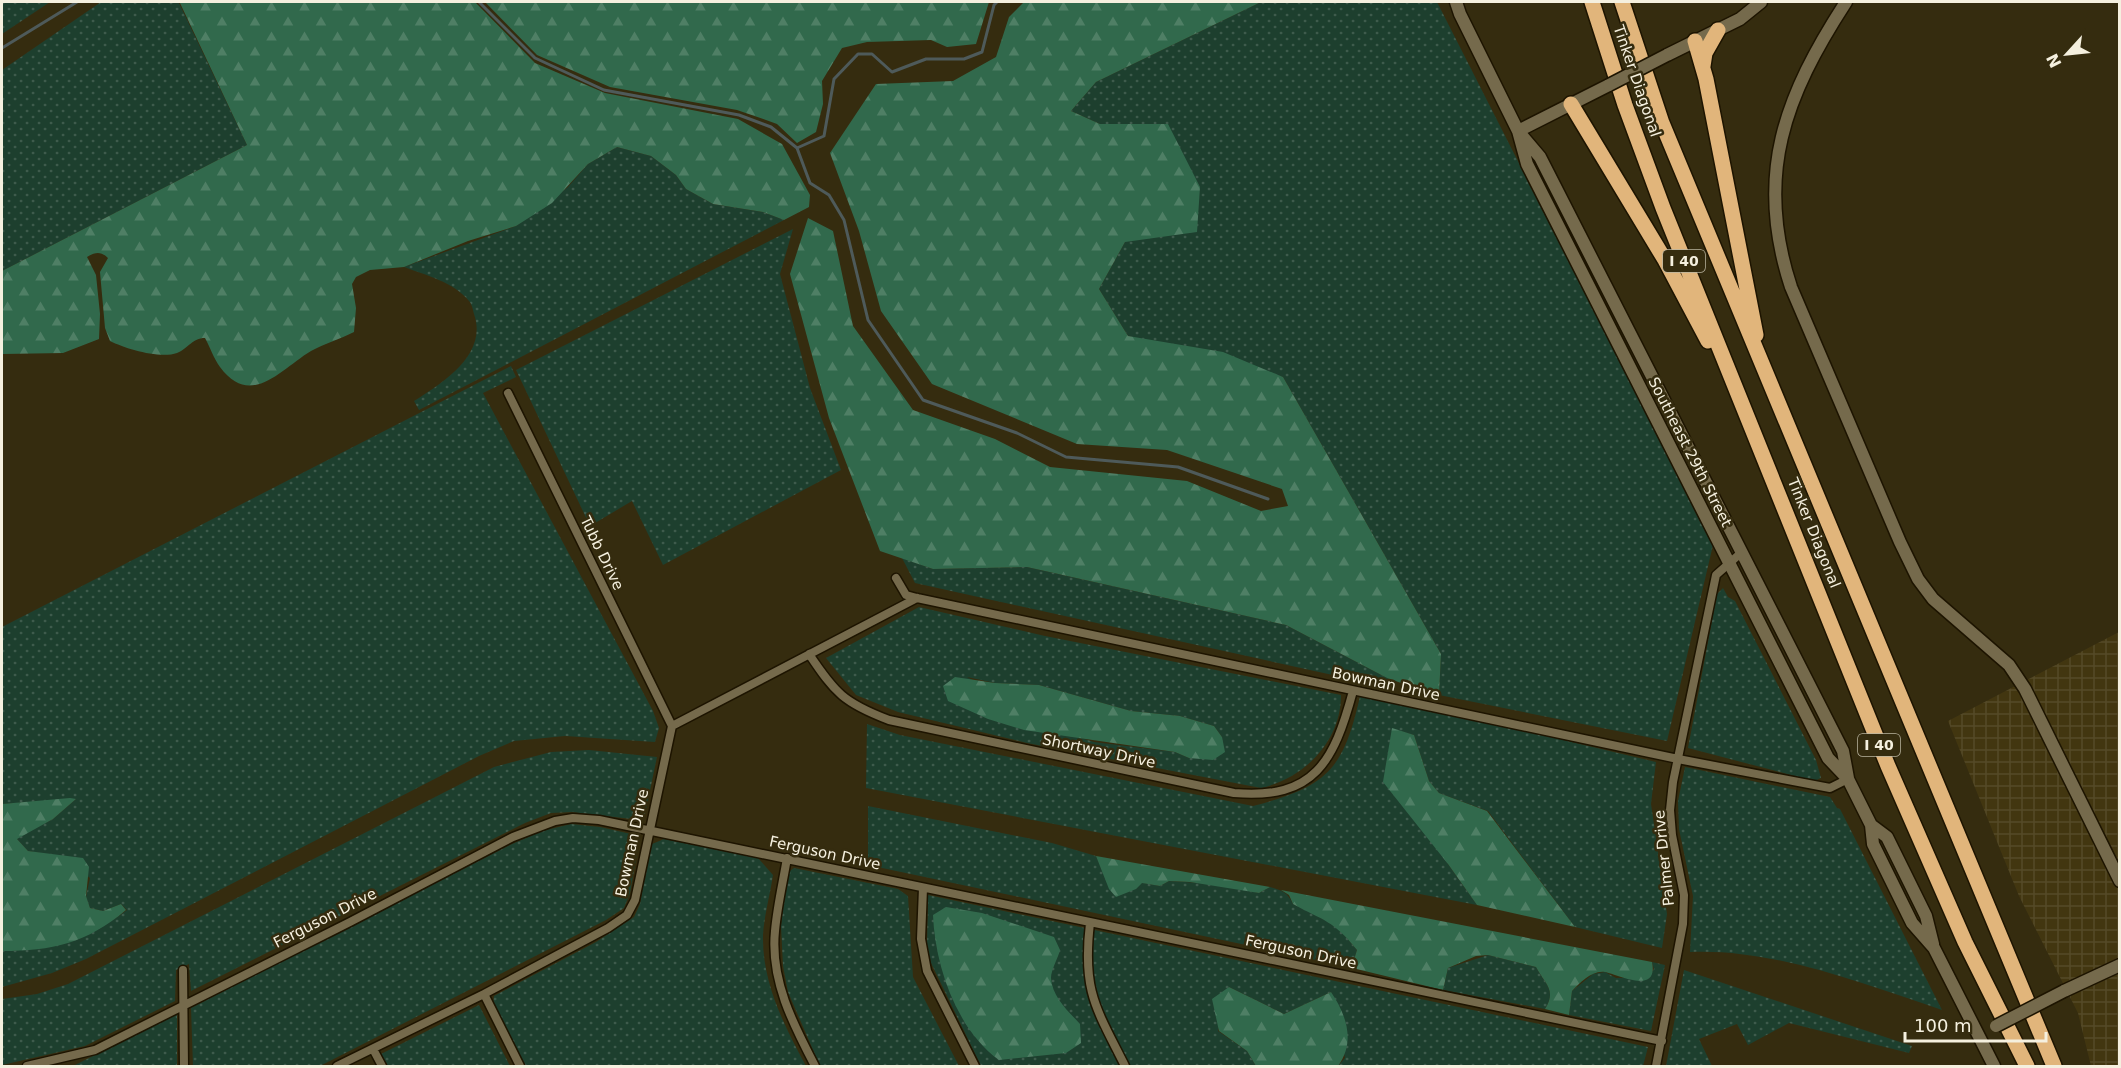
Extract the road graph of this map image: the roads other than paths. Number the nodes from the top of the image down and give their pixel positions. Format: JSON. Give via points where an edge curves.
{"nodes":[{"id":1,"x":1450,"y":2,"type":"edge"},
{"id":2,"x":1592,"y":2,"type":"edge"},
{"id":3,"x":1622,"y":2,"type":"edge"},
{"id":4,"x":1761,"y":2,"type":"edge"},
{"id":5,"x":1846,"y":2,"type":"edge"},
{"id":6,"x":1458,"y":8,"type":"edge"},
{"id":7,"x":1718,"y":30,"type":"junction"},
{"id":8,"x":1695,"y":41,"type":"junction"},
{"id":9,"x":1703,"y":68,"type":"junction"},
{"id":10,"x":1571,"y":104,"type":"junction"},
{"id":11,"x":1518,"y":130,"type":"junction"},
{"id":12,"x":1761,"y":362,"type":"junction"},
{"id":13,"x":508,"y":393,"type":"dead end"},
{"id":14,"x":1748,"y":415,"type":"junction"},
{"id":15,"x":1742,"y":552,"type":"junction"},
{"id":16,"x":1730,"y":563,"type":"junction"},
{"id":17,"x":896,"y":578,"type":"dead end"},
{"id":18,"x":917,"y":598,"type":"junction"},
{"id":19,"x":809,"y":654,"type":"junction"},
{"id":20,"x":1353,"y":691,"type":"junction"},
{"id":21,"x":672,"y":726,"type":"junction"},
{"id":22,"x":1678,"y":759,"type":"junction"},
{"id":23,"x":1848,"y":779,"type":"junction"},
{"id":24,"x":648,"y":831,"type":"junction"},
{"id":25,"x":787,"y":858,"type":"junction"},
{"id":26,"x":2120,"y":881,"type":"edge"},
{"id":27,"x":922,"y":888,"type":"junction"},
{"id":28,"x":1090,"y":923,"type":"junction"},
{"id":29,"x":2120,"y":965,"type":"edge"},
{"id":30,"x":183,"y":970,"type":"dead end"},
{"id":31,"x":484,"y":994,"type":"junction"},
{"id":32,"x":184,"y":1003,"type":"junction"},
{"id":33,"x":1978,"y":1035,"type":"junction"},
{"id":34,"x":1662,"y":1041,"type":"junction"},
{"id":35,"x":373,"y":1049,"type":"junction"},
{"id":36,"x":27,"y":1066,"type":"edge"},
{"id":37,"x":184,"y":1066,"type":"edge"},
{"id":38,"x":337,"y":1066,"type":"edge"},
{"id":39,"x":382,"y":1066,"type":"edge"},
{"id":40,"x":520,"y":1066,"type":"edge"},
{"id":41,"x":815,"y":1066,"type":"edge"},
{"id":42,"x":975,"y":1066,"type":"edge"},
{"id":43,"x":1125,"y":1066,"type":"edge"},
{"id":44,"x":1656,"y":1066,"type":"edge"},
{"id":45,"x":1994,"y":1066,"type":"edge"},
{"id":46,"x":2027,"y":1066,"type":"edge"},
{"id":47,"x":2054,"y":1066,"type":"edge"}],
"edges":[{"from":1,"to":6,"type":"main road","name":"Southeast 29th Street"},
{"from":2,"to":14,"type":"highway","name":"Tinker Diagonal","number":"I 40","via":[[1663,208]]},
{"from":3,"to":12,"type":"highway","name":"Tinker Diagonal","number":"I 40","via":[[1662,123]]},
{"from":4,"to":7,"type":"main road"},
{"from":5,"to":26,"type":"main road","via":[[1801,81],[1783,125],[1775,175],[1775,219],[1781,256],[1918,579],[1934,599],[2009,666],[2025,689]]},
{"from":6,"to":11,"type":"main road","name":"Southeast 29th Street"},
{"from":7,"to":8,"type":"main road"},
{"from":7,"to":9,"type":"highway","via":[[1705,53]]},
{"from":8,"to":9,"type":"highway"},
{"from":8,"to":10,"type":"main road","bridge":true},
{"from":9,"to":12,"type":"highway"},
{"from":10,"to":11,"type":"main road"},
{"from":10,"to":14,"type":"highway","via":[[1665,260]]},
{"from":11,"to":15,"type":"main road","name":"Southeast 29th Street","via":[[1540,157]]},
{"from":11,"to":16,"type":"main road","name":"Southeast 29th Street","via":[[1527,164]]},
{"from":12,"to":47,"type":"highway","name":"Tinker Diagonal","number":"I 40"},
{"from":13,"to":21,"type":"street","name":"Tubb Drive"},
{"from":14,"to":46,"type":"highway","name":"Tinker Diagonal","number":"I 40","via":[[1922,846]]},
{"from":15,"to":16,"type":"street","name":"Palmer Drive"},
{"from":15,"to":23,"type":"main road","name":"Southeast 29th Street","via":[[1843,751]]},
{"from":16,"to":22,"type":"street","name":"Palmer Drive","via":[[1716,575]]},
{"from":16,"to":23,"type":"main road","name":"Southeast 29th Street","via":[[1828,758]]},
{"from":17,"to":18,"type":"street","via":[[906,595]]},
{"from":18,"to":19,"type":"street"},
{"from":18,"to":20,"type":"street","name":"Bowman Drive"},
{"from":19,"to":20,"type":"street","name":"Shortway Drive","via":[[826,679],[855,708],[889,720],[1261,796],[1288,790],[1311,776],[1329,758],[1342,733]]},
{"from":19,"to":21,"type":"street"},
{"from":20,"to":22,"type":"street","name":"Bowman Drive"},
{"from":21,"to":24,"type":"street","name":"Bowman Drive"},
{"from":22,"to":23,"type":"street","name":"Bowman Drive","via":[[1830,788]]},
{"from":22,"to":34,"type":"street","name":"Palmer Drive","via":[[1670,810],[1684,895],[1683,924]]},
{"from":23,"to":33,"type":"main road","name":"Southeast 29th Street","via":[[1871,825],[1887,837],[1926,916],[1934,948]]},
{"from":24,"to":25,"type":"street","name":"Ferguson Drive"},
{"from":24,"to":31,"type":"street","name":"Bowman Drive","via":[[635,900],[627,915]]},
{"from":24,"to":32,"type":"street","name":"Ferguson Drive","via":[[573,818],[535,828]]},
{"from":25,"to":27,"type":"street","name":"Ferguson Drive"},
{"from":25,"to":41,"type":"street","via":[[775,932],[780,989]]},
{"from":27,"to":28,"type":"street","name":"Ferguson Drive"},
{"from":27,"to":42,"type":"street","via":[[921,939],[927,971]]},
{"from":28,"to":34,"type":"street","name":"Ferguson Drive"},
{"from":28,"to":43,"type":"street","via":[[1086,956],[1090,993]]},
{"from":29,"to":33,"type":"main road","bridge":true},
{"from":30,"to":32,"type":"street"},
{"from":31,"to":35,"type":"street","name":"Bowman Drive"},
{"from":31,"to":40,"type":"street"},
{"from":32,"to":36,"type":"street","name":"Ferguson Drive","via":[[95,1050]]},
{"from":32,"to":37,"type":"street"},
{"from":33,"to":45,"type":"main road","name":"Southeast 29th Street"},
{"from":34,"to":44,"type":"street","name":"Palmer Drive"},
{"from":35,"to":38,"type":"street","name":"Bowman Drive"},
{"from":35,"to":39,"type":"street"}]}
